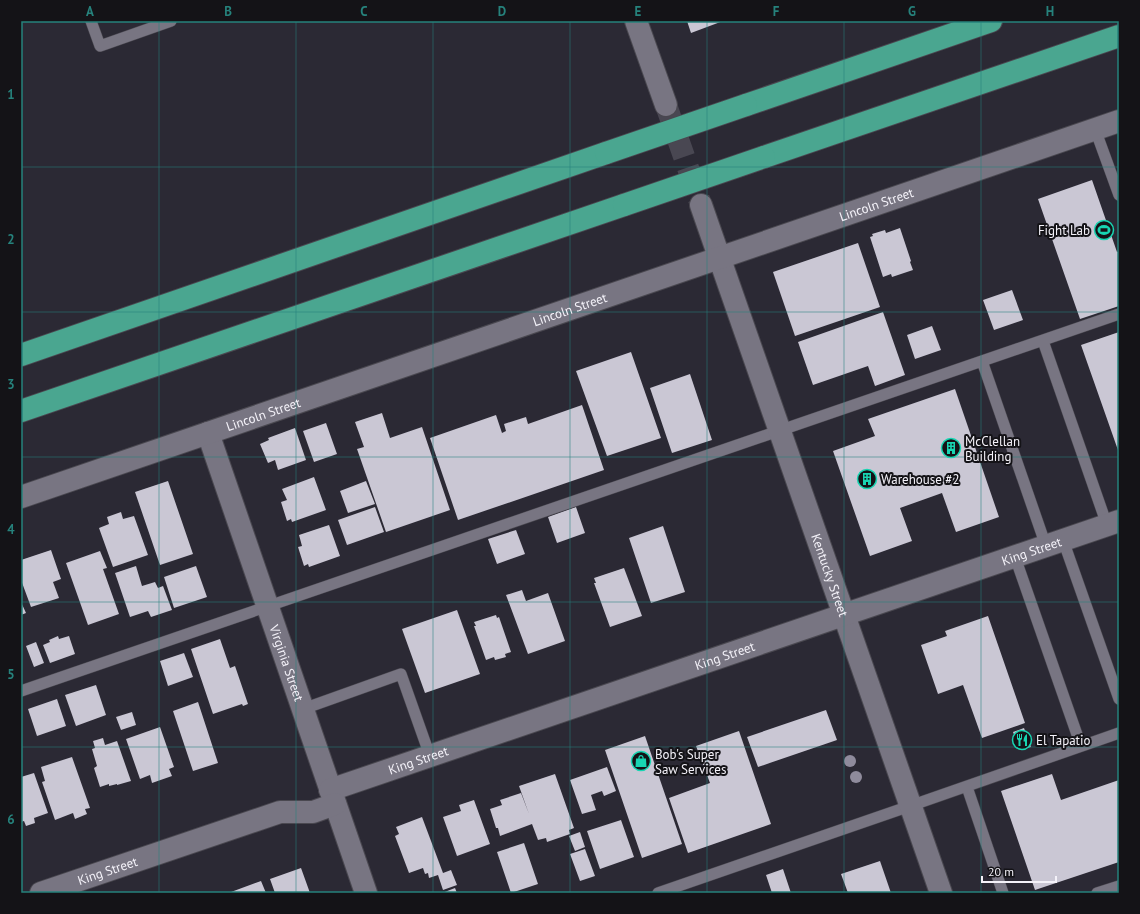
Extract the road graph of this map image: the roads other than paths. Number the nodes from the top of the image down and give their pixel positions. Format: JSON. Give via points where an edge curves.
{"nodes":[{"id":1,"x":91,"y":21,"type":"edge"},
{"id":2,"x":171,"y":21,"type":"edge"},
{"id":3,"x":636,"y":21,"type":"edge"},
{"id":4,"x":992,"y":21,"type":"edge"},
{"id":5,"x":1119,"y":36,"type":"edge"},
{"id":6,"x":666,"y":105,"type":"tunnel mouth"},
{"id":7,"x":1119,"y":120,"type":"edge"},
{"id":8,"x":1095,"y":129,"type":"junction"},
{"id":9,"x":1119,"y":195,"type":"edge"},
{"id":10,"x":701,"y":205,"type":"tunnel mouth"},
{"id":11,"x":719,"y":258,"type":"junction"},
{"id":12,"x":1119,"y":314,"type":"edge"},
{"id":13,"x":1043,"y":341,"type":"junction"},
{"id":14,"x":21,"y":356,"type":"edge"},
{"id":15,"x":982,"y":361,"type":"junction"},
{"id":16,"x":21,"y":412,"type":"edge"},
{"id":17,"x":779,"y":431,"type":"junction"},
{"id":18,"x":208,"y":433,"type":"junction"},
{"id":19,"x":21,"y":497,"type":"edge"},
{"id":20,"x":1113,"y":523,"type":"edge"},
{"id":21,"x":1054,"y":543,"type":"junction"},
{"id":22,"x":1015,"y":557,"type":"junction"},
{"id":23,"x":267,"y":607,"type":"junction"},
{"id":24,"x":844,"y":615,"type":"junction"},
{"id":25,"x":21,"y":691,"type":"edge"},
{"id":26,"x":1119,"y":699,"type":"edge"},
{"id":27,"x":303,"y":709,"type":"junction"},
{"id":28,"x":1119,"y":733,"type":"edge"},
{"id":29,"x":1081,"y":746,"type":"junction"},
{"id":30,"x":430,"y":756,"type":"junction"},
{"id":31,"x":967,"y":787,"type":"junction"},
{"id":32,"x":333,"y":797,"type":"junction"},
{"id":33,"x":910,"y":806,"type":"junction"},
{"id":34,"x":1119,"y":886,"type":"edge"},
{"id":35,"x":40,"y":893,"type":"edge"},
{"id":36,"x":366,"y":893,"type":"edge"},
{"id":37,"x":658,"y":893,"type":"edge"},
{"id":38,"x":941,"y":893,"type":"edge"},
{"id":39,"x":1003,"y":893,"type":"edge"},
{"id":40,"x":1097,"y":893,"type":"edge"}],
"edges":[{"from":1,"to":2,"type":"lane","via":[[100,46]]},
{"from":3,"to":6,"type":"street"},
{"from":4,"to":14,"type":"highway","bridge":true},
{"from":5,"to":16,"type":"highway","bridge":true},
{"from":7,"to":8,"type":"street","name":"Lincoln Street"},
{"from":8,"to":9,"type":"lane"},
{"from":8,"to":11,"type":"street","name":"Lincoln Street"},
{"from":10,"to":11,"type":"street","name":"Kentucky Street"},
{"from":11,"to":17,"type":"street","name":"Kentucky Street"},
{"from":11,"to":18,"type":"street","name":"Lincoln Street"},
{"from":12,"to":13,"type":"lane"},
{"from":13,"to":15,"type":"lane"},
{"from":13,"to":20,"type":"lane"},
{"from":15,"to":17,"type":"lane"},
{"from":15,"to":21,"type":"lane"},
{"from":17,"to":23,"type":"lane"},
{"from":17,"to":24,"type":"street","name":"Kentucky Street"},
{"from":18,"to":19,"type":"street","name":"Lincoln Street"},
{"from":18,"to":23,"type":"street","name":"Virginia Street"},
{"from":20,"to":21,"type":"street","name":"King Street"},
{"from":21,"to":22,"type":"street","name":"King Street"},
{"from":21,"to":26,"type":"lane"},
{"from":22,"to":24,"type":"street","name":"King Street"},
{"from":22,"to":29,"type":"lane"},
{"from":23,"to":25,"type":"lane"},
{"from":23,"to":27,"type":"street","name":"Virginia Street"},
{"from":24,"to":30,"type":"street","name":"King Street"},
{"from":24,"to":33,"type":"street","name":"Kentucky Street"},
{"from":27,"to":30,"type":"lane","via":[[402,674]]},
{"from":27,"to":32,"type":"street","name":"Virginia Street"},
{"from":28,"to":29,"type":"lane"},
{"from":29,"to":31,"type":"lane"},
{"from":30,"to":32,"type":"street","name":"King Street"},
{"from":31,"to":33,"type":"lane"},
{"from":31,"to":39,"type":"lane"},
{"from":32,"to":35,"type":"street","name":"King Street","via":[[313,812],[280,812]]},
{"from":32,"to":36,"type":"street","name":"Virginia Street"},
{"from":33,"to":37,"type":"lane"},
{"from":33,"to":38,"type":"street","name":"Kentucky Street"},
{"from":34,"to":40,"type":"lane"}]}
